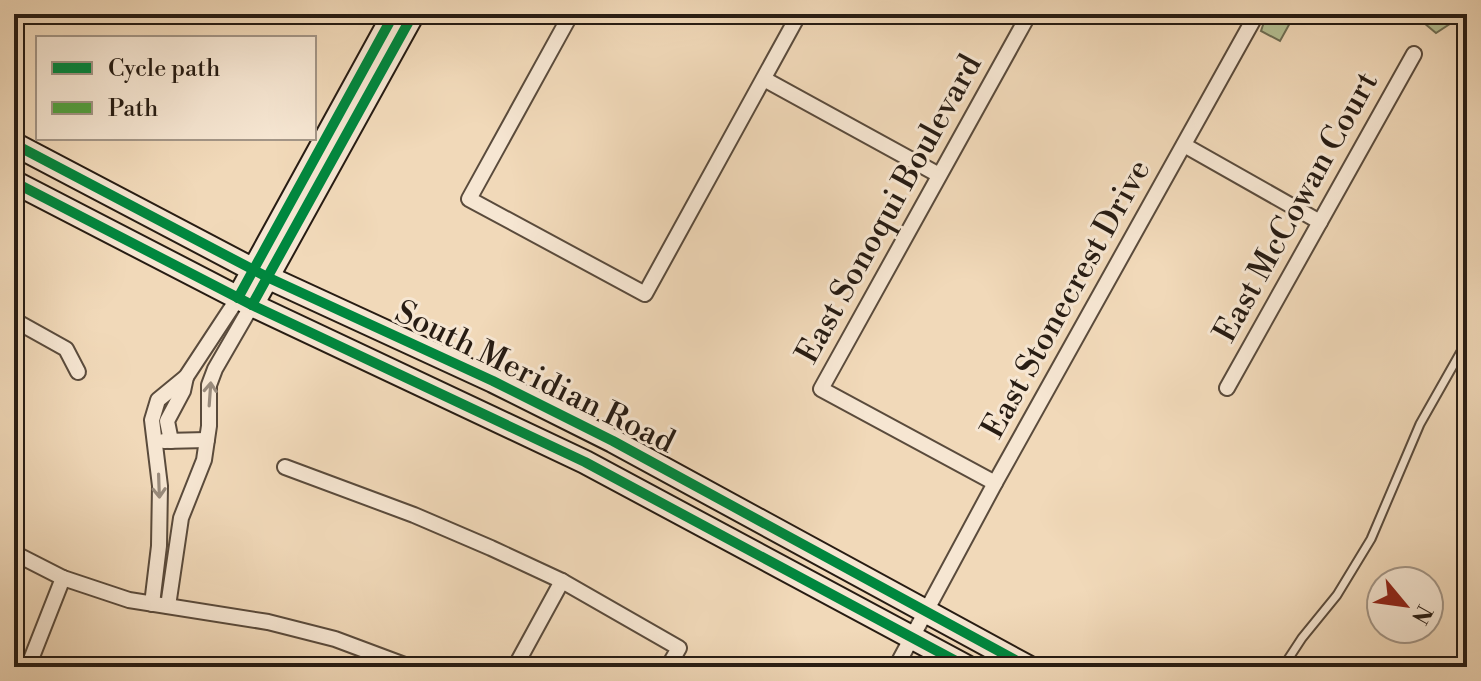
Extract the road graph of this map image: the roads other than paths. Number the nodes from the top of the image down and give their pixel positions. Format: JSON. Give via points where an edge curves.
{"nodes":[{"id":1,"x":394,"y":14,"type":"edge"},
{"id":2,"x":413,"y":14,"type":"edge"},
{"id":3,"x":571,"y":14,"type":"edge"},
{"id":4,"x":799,"y":14,"type":"edge"},
{"id":5,"x":1029,"y":14,"type":"edge"},
{"id":6,"x":1255,"y":15,"type":"edge"},
{"id":7,"x":1414,"y":54,"type":"dead end"},
{"id":8,"x":764,"y":79,"type":"junction"},
{"id":9,"x":14,"y":144,"type":"edge"},
{"id":10,"x":1184,"y":145,"type":"junction"},
{"id":11,"x":939,"y":175,"type":"junction"},
{"id":12,"x":14,"y":182,"type":"edge"},
{"id":13,"x":1320,"y":222,"type":"junction"},
{"id":14,"x":260,"y":273,"type":"junction"},
{"id":15,"x":245,"y":301,"type":"junction"},
{"id":16,"x":14,"y":320,"type":"edge"},
{"id":17,"x":1467,"y":341,"type":"edge"},
{"id":18,"x":78,"y":372,"type":"dead end"},
{"id":19,"x":1227,"y":388,"type":"dead end"},
{"id":20,"x":207,"y":440,"type":"junction"},
{"id":21,"x":163,"y":441,"type":"junction"},
{"id":22,"x":285,"y":467,"type":"dead end"},
{"id":23,"x":995,"y":483,"type":"junction"},
{"id":24,"x":14,"y":553,"type":"edge"},
{"id":25,"x":63,"y":578,"type":"junction"},
{"id":26,"x":562,"y":581,"type":"junction"},
{"id":27,"x":152,"y":604,"type":"junction"},
{"id":28,"x":168,"y":606,"type":"junction"},
{"id":29,"x":925,"y":611,"type":"junction"},
{"id":30,"x":911,"y":637,"type":"junction"},
{"id":31,"x":28,"y":667,"type":"edge"},
{"id":32,"x":410,"y":667,"type":"edge"},
{"id":33,"x":515,"y":667,"type":"edge"},
{"id":34,"x":668,"y":667,"type":"edge"},
{"id":35,"x":896,"y":667,"type":"edge"},
{"id":36,"x":967,"y":667,"type":"edge"},
{"id":37,"x":1028,"y":667,"type":"edge"},
{"id":38,"x":1283,"y":667,"type":"edge"}],
"edges":[{"from":1,"to":14,"type":"street"},
{"from":2,"to":14,"type":"street"},
{"from":3,"to":8,"type":"street","via":[[469,199],[645,294]]},
{"from":4,"to":8,"type":"street"},
{"from":5,"to":11,"type":"street","name":"East Sonoqui Boulevard"},
{"from":6,"to":10,"type":"street","name":"East Stonecrest Drive"},
{"from":7,"to":13,"type":"street","name":"East McCowan Court"},
{"from":8,"to":11,"type":"street"},
{"from":9,"to":14,"type":"street","name":"South Meridian Road"},
{"from":10,"to":13,"type":"street"},
{"from":10,"to":23,"type":"street","name":"East Stonecrest Drive"},
{"from":11,"to":23,"type":"street","name":"East Sonoqui Boulevard","via":[[821,389]]},
{"from":12,"to":15,"type":"street","name":"South Meridian Road"},
{"from":13,"to":19,"type":"street","name":"East McCowan Court"},
{"from":14,"to":15,"type":"street"},
{"from":14,"to":29,"type":"street","name":"South Meridian Road","via":[[579,423]]},
{"from":20,"to":15,"type":"street","one_way":true,"via":[[209,385]]},
{"from":15,"to":21,"type":"street","via":[[186,377],[158,400],[152,420]]},
{"from":15,"to":30,"type":"street","name":"South Meridian Road","via":[[561,450]]},
{"from":16,"to":18,"type":"street","via":[[66,349]]},
{"from":17,"to":38,"type":"lane","via":[[1420,424],[1371,539]]},
{"from":20,"to":21,"type":"street"},
{"from":20,"to":28,"type":"street","via":[[181,518]]},
{"from":21,"to":27,"type":"street","one_way":true},
{"from":22,"to":26,"type":"street","via":[[414,515]]},
{"from":23,"to":29,"type":"street","name":"East Stonecrest Drive"},
{"from":24,"to":25,"type":"street"},
{"from":25,"to":27,"type":"street"},
{"from":25,"to":31,"type":"street"},
{"from":26,"to":33,"type":"street"},
{"from":26,"to":34,"type":"street","via":[[679,648]]},
{"from":27,"to":28,"type":"street"},
{"from":28,"to":32,"type":"street","via":[[324,636]]},
{"from":29,"to":30,"type":"street","name":"East Stonecrest Drive"},
{"from":29,"to":37,"type":"street","name":"South Meridian Road"},
{"from":30,"to":35,"type":"street","name":"East Stonecrest Drive"},
{"from":30,"to":36,"type":"street","name":"South Meridian Road"}]}
